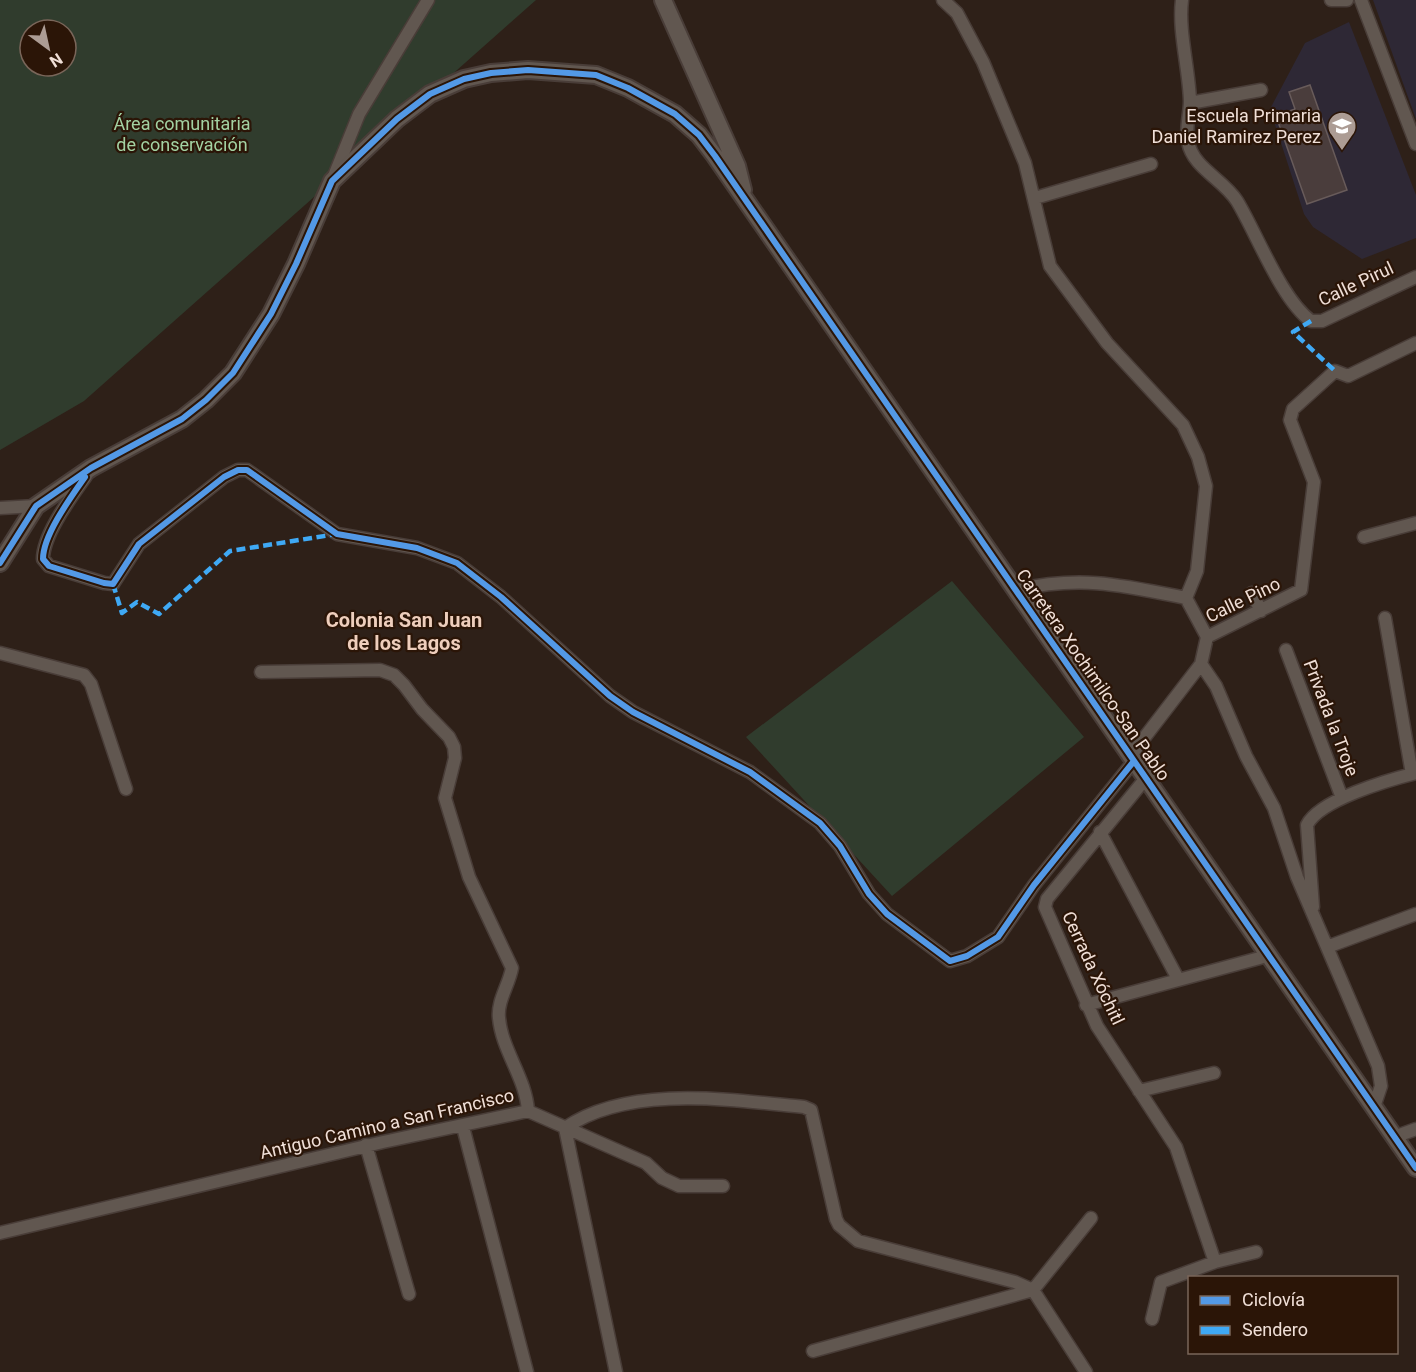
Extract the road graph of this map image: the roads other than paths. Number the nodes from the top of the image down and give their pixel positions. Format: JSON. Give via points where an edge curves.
{"nodes":[{"id":1,"x":428,"y":0,"type":"edge"},
{"id":2,"x":663,"y":0,"type":"edge"},
{"id":3,"x":943,"y":0,"type":"edge"},
{"id":4,"x":1182,"y":0,"type":"edge"},
{"id":5,"x":1331,"y":0,"type":"edge"},
{"id":6,"x":1347,"y":0,"type":"edge"},
{"id":7,"x":1362,"y":0,"type":"edge"},
{"id":8,"x":1261,"y":90,"type":"dead end"},
{"id":9,"x":1190,"y":103,"type":"junction"},
{"id":10,"x":1416,"y":144,"type":"edge"},
{"id":11,"x":1152,"y":164,"type":"dead end"},
{"id":12,"x":332,"y":181,"type":"junction"},
{"id":13,"x":1035,"y":198,"type":"junction"},
{"id":14,"x":746,"y":199,"type":"junction"},
{"id":15,"x":1416,"y":277,"type":"edge"},
{"id":16,"x":1416,"y":343,"type":"edge"},
{"id":17,"x":91,"y":468,"type":"junction"},
{"id":18,"x":36,"y":506,"type":"junction"},
{"id":19,"x":0,"y":508,"type":"edge"},
{"id":20,"x":1416,"y":523,"type":"edge"},
{"id":21,"x":1364,"y":537,"type":"dead end"},
{"id":22,"x":0,"y":563,"type":"edge"},
{"id":23,"x":1016,"y":590,"type":"junction"},
{"id":24,"x":1252,"y":592,"type":"dead end"},
{"id":25,"x":1186,"y":598,"type":"junction"},
{"id":26,"x":1261,"y":611,"type":"junction"},
{"id":27,"x":1385,"y":618,"type":"dead end"},
{"id":28,"x":1207,"y":637,"type":"junction"},
{"id":29,"x":1286,"y":650,"type":"dead end"},
{"id":30,"x":0,"y":653,"type":"edge"},
{"id":31,"x":1202,"y":664,"type":"junction"},
{"id":32,"x":261,"y":672,"type":"dead end"},
{"id":33,"x":1132,"y":758,"type":"junction"},
{"id":34,"x":1414,"y":773,"type":"edge"},
{"id":35,"x":1146,"y":778,"type":"junction"},
{"id":36,"x":126,"y":789,"type":"dead end"},
{"id":37,"x":1342,"y":798,"type":"junction"},
{"id":38,"x":1100,"y":832,"type":"junction"},
{"id":39,"x":1416,"y":914,"type":"edge"},
{"id":40,"x":1314,"y":917,"type":"junction"},
{"id":41,"x":1327,"y":947,"type":"junction"},
{"id":42,"x":1267,"y":956,"type":"junction"},
{"id":43,"x":1178,"y":979,"type":"junction"},
{"id":44,"x":1086,"y":1005,"type":"junction"},
{"id":45,"x":1214,"y":1073,"type":"dead end"},
{"id":46,"x":1139,"y":1091,"type":"junction"},
{"id":47,"x":1374,"y":1107,"type":"junction"},
{"id":48,"x":528,"y":1111,"type":"junction"},
{"id":49,"x":463,"y":1127,"type":"junction"},
{"id":50,"x":565,"y":1128,"type":"junction"},
{"id":51,"x":1416,"y":1129,"type":"edge"},
{"id":52,"x":1394,"y":1137,"type":"junction"},
{"id":53,"x":366,"y":1146,"type":"junction"},
{"id":54,"x":1416,"y":1168,"type":"edge"},
{"id":55,"x":723,"y":1186,"type":"dead end"},
{"id":56,"x":1091,"y":1218,"type":"dead end"},
{"id":57,"x":0,"y":1233,"type":"edge"},
{"id":58,"x":1256,"y":1252,"type":"dead end"},
{"id":59,"x":1215,"y":1262,"type":"junction"},
{"id":60,"x":1033,"y":1290,"type":"junction"},
{"id":61,"x":408,"y":1294,"type":"dead end"},
{"id":62,"x":1152,"y":1319,"type":"dead end"},
{"id":63,"x":813,"y":1351,"type":"dead end"},
{"id":64,"x":527,"y":1372,"type":"edge"},
{"id":65,"x":616,"y":1372,"type":"edge"},
{"id":66,"x":1086,"y":1372,"type":"edge"}],
"edges":[{"from":1,"to":12,"type":"street","via":[[359,114]]},
{"from":2,"to":14,"type":"street","via":[[737,166]]},
{"from":3,"to":13,"type":"street","via":[[957,13],[983,62]]},
{"from":4,"to":9,"type":"street"},
{"from":5,"to":6,"type":"street"},
{"from":7,"to":10,"type":"street"},
{"from":8,"to":9,"type":"street"},
{"from":9,"to":15,"type":"street","name":"Calle Pirul","via":[[1187,141],[1192,154],[1236,199],[1287,292],[1311,321],[1322,321]]},
{"from":11,"to":13,"type":"street"},
{"from":12,"to":14,"type":"street","name":"Carretera Xochimilco-San Pablo","via":[[397,119],[430,94],[491,73],[562,71],[596,75],[675,114],[699,135]]},
{"from":12,"to":17,"type":"street","via":[[271,314],[232,373],[182,419]]},
{"from":13,"to":25,"type":"street","via":[[1050,266],[1107,343],[1183,425],[1198,457],[1206,486],[1197,571]]},
{"from":14,"to":23,"type":"street","name":"Carretera Xochimilco-San Pablo"},
{"from":16,"to":26,"type":"street","name":"Calle Pino","via":[[1348,376],[1335,371],[1293,409],[1290,420],[1314,482],[1304,583],[1291,597]]},
{"from":17,"to":18,"type":"street"},
{"from":17,"to":33,"type":"street","name":"Calle Pino","via":[[43,549],[43,559],[49,566],[113,584],[140,543],[224,477],[247,470],[337,534],[417,548],[457,563],[501,597],[610,696],[633,712],[750,772],[820,823],[840,846],[869,894],[945,960],[967,956],[998,937]]},
{"from":18,"to":19,"type":"street"},
{"from":18,"to":22,"type":"street"},
{"from":20,"to":21,"type":"street"},
{"from":23,"to":25,"type":"street","via":[[1072,581],[1107,582]]},
{"from":23,"to":33,"type":"street","name":"Carretera Xochimilco-San Pablo"},
{"from":24,"to":26,"type":"street"},
{"from":25,"to":28,"type":"street"},
{"from":26,"to":28,"type":"street","name":"Calle Pino"},
{"from":27,"to":34,"type":"street"},
{"from":28,"to":31,"type":"street","name":"Calle Pino"},
{"from":29,"to":37,"type":"street","name":"Privada la Troje"},
{"from":30,"to":36,"type":"street","via":[[84,675],[91,684]]},
{"from":31,"to":33,"type":"street","name":"Calle Pino"},
{"from":31,"to":40,"type":"street","via":[[1274,808]]},
{"from":32,"to":48,"type":"street","via":[[380,670],[399,680],[449,737],[455,758],[445,798],[469,877],[512,968],[499,1016],[510,1058],[527,1093]]},
{"from":33,"to":35,"type":"street","name":"Carretera Xochimilco-San Pablo"},
{"from":34,"to":37,"type":"street"},
{"from":35,"to":38,"type":"street","name":"Cerrada Xóchitl"},
{"from":35,"to":42,"type":"street","name":"Carretera Xochimilco-San Pablo"},
{"from":37,"to":40,"type":"street","via":[[1312,815],[1307,825]]},
{"from":38,"to":43,"type":"street"},
{"from":38,"to":44,"type":"street","name":"Cerrada Xóchitl","via":[[1047,899],[1045,907]]},
{"from":39,"to":41,"type":"street"},
{"from":40,"to":41,"type":"street"},
{"from":41,"to":47,"type":"street","via":[[1381,1076]]},
{"from":42,"to":43,"type":"street"},
{"from":42,"to":47,"type":"street","name":"Carretera Xochimilco-San Pablo"},
{"from":43,"to":44,"type":"street"},
{"from":44,"to":46,"type":"street","name":"Cerrada Xóchitl"},
{"from":45,"to":46,"type":"street"},
{"from":46,"to":59,"type":"street","name":"Cerrada Xóchitl","via":[[1176,1147]]},
{"from":47,"to":52,"type":"street","name":"Carretera Xochimilco-San Pablo"},
{"from":48,"to":49,"type":"street","name":"Antiguo Camino a San Francisco"},
{"from":48,"to":50,"type":"street","name":"Antiguo Camino a San Francisco"},
{"from":49,"to":53,"type":"street","name":"Antiguo Camino a San Francisco"},
{"from":49,"to":64,"type":"street"},
{"from":50,"to":55,"type":"street","name":"Antiguo Camino a San Francisco","via":[[646,1163],[662,1178],[679,1186]]},
{"from":50,"to":60,"type":"street","via":[[617,1107],[658,1101],[705,1097],[804,1107],[811,1110],[816,1121],[836,1219],[843,1230],[858,1241]]},
{"from":50,"to":65,"type":"street"},
{"from":51,"to":52,"type":"street"},
{"from":52,"to":54,"type":"street","name":"Carretera Xochimilco-San Pablo"},
{"from":53,"to":57,"type":"street","name":"Antiguo Camino a San Francisco"},
{"from":53,"to":61,"type":"street"},
{"from":56,"to":60,"type":"street"},
{"from":58,"to":59,"type":"street"},
{"from":59,"to":62,"type":"street","via":[[1161,1282]]},
{"from":60,"to":63,"type":"street"},
{"from":60,"to":66,"type":"street"}]}
